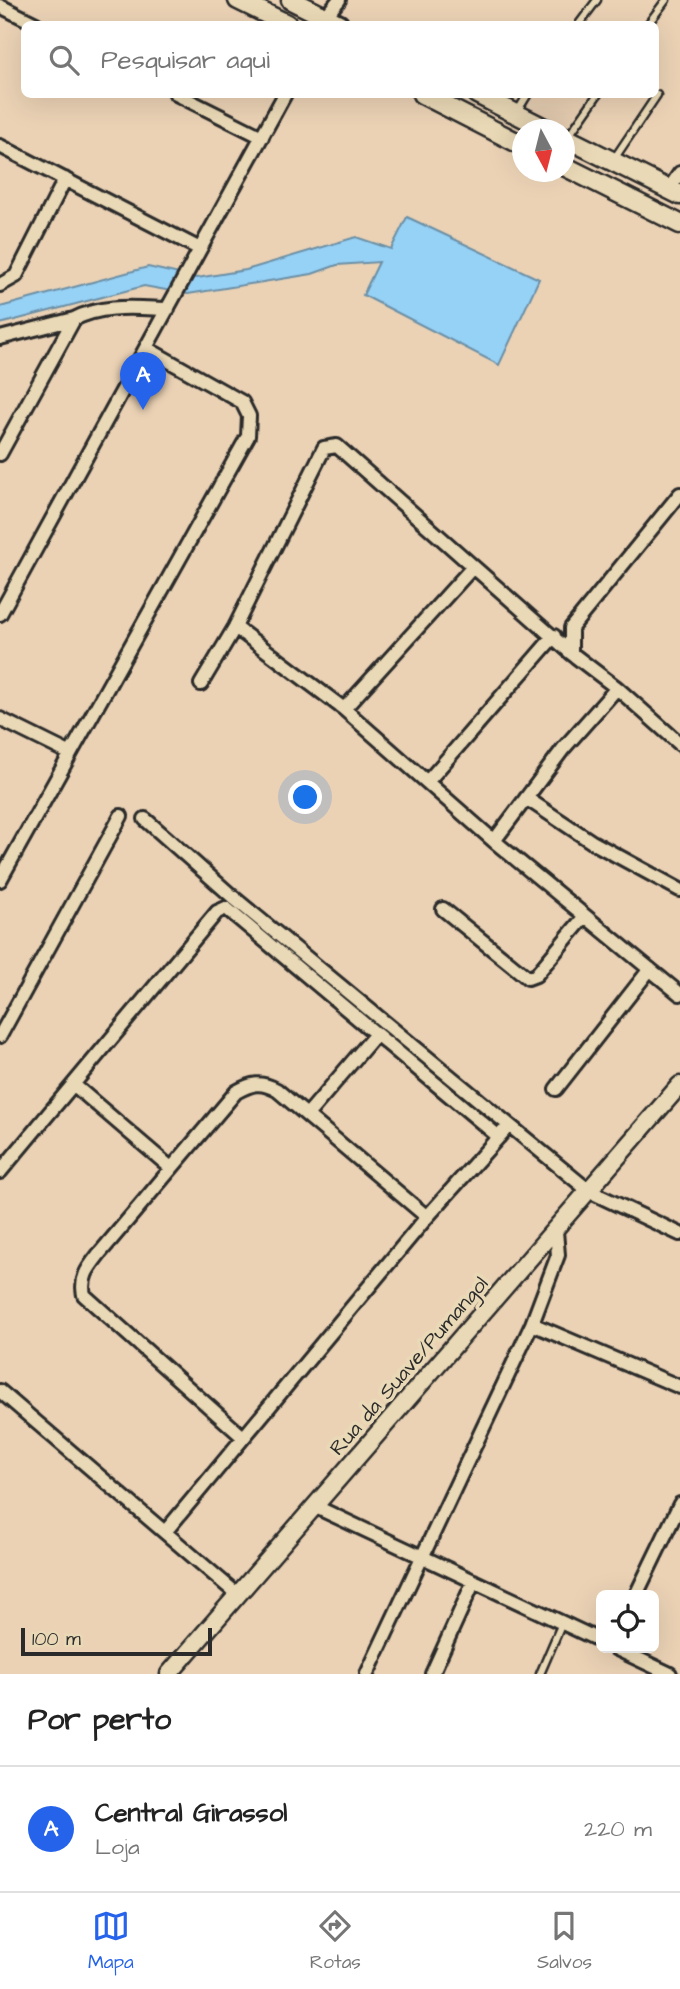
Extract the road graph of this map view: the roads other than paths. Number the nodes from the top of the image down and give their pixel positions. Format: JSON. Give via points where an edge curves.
{"nodes":[{"id":1,"x":238,"y":0,"type":"edge"},
{"id":2,"x":291,"y":0,"type":"edge"},
{"id":3,"x":339,"y":0,"type":"edge"},
{"id":4,"x":597,"y":0,"type":"edge"},
{"id":5,"x":666,"y":0,"type":"edge"},
{"id":6,"x":0,"y":6,"type":"edge"},
{"id":7,"x":30,"y":21,"type":"edge"},
{"id":8,"x":281,"y":21,"type":"edge"},
{"id":9,"x":332,"y":21,"type":"edge"},
{"id":10,"x":581,"y":21,"type":"edge"},
{"id":11,"x":650,"y":21,"type":"edge"},
{"id":12,"x":184,"y":98,"type":"edge"},
{"id":13,"x":283,"y":98,"type":"edge"},
{"id":14,"x":430,"y":98,"type":"edge"},
{"id":15,"x":485,"y":98,"type":"edge"},
{"id":16,"x":525,"y":98,"type":"edge"},
{"id":17,"x":595,"y":98,"type":"edge"},
{"id":18,"x":655,"y":98,"type":"edge"},
{"id":19,"x":516,"y":113,"type":"junction"},
{"id":20,"x":527,"y":119,"type":"edge"},
{"id":21,"x":575,"y":126,"type":"edge"},
{"id":22,"x":262,"y":137,"type":"junction"},
{"id":23,"x":512,"y":139,"type":"edge"},
{"id":24,"x":575,"y":142,"type":"edge"},
{"id":25,"x":0,"y":146,"type":"edge"},
{"id":26,"x":612,"y":161,"type":"junction"},
{"id":27,"x":575,"y":171,"type":"edge"},
{"id":28,"x":680,"y":173,"type":"edge"},
{"id":29,"x":65,"y":179,"type":"junction"},
{"id":30,"x":675,"y":192,"type":"edge"},
{"id":31,"x":680,"y":224,"type":"edge"},
{"id":32,"x":200,"y":249,"type":"junction"},
{"id":33,"x":0,"y":285,"type":"edge"},
{"id":34,"x":168,"y":309,"type":"junction"},
{"id":35,"x":74,"y":319,"type":"junction"},
{"id":36,"x":0,"y":338,"type":"edge"},
{"id":37,"x":146,"y":348,"type":"junction"},
{"id":38,"x":0,"y":454,"type":"edge"},
{"id":39,"x":680,"y":494,"type":"edge"},
{"id":40,"x":472,"y":568,"type":"junction"},
{"id":41,"x":0,"y":614,"type":"edge"},
{"id":42,"x":235,"y":627,"type":"junction"},
{"id":43,"x":554,"y":636,"type":"junction"},
{"id":44,"x":570,"y":653,"type":"junction"},
{"id":45,"x":201,"y":684,"type":"dead end"},
{"id":46,"x":617,"y":688,"type":"junction"},
{"id":47,"x":344,"y":709,"type":"junction"},
{"id":48,"x":0,"y":719,"type":"edge"},
{"id":49,"x":680,"y":744,"type":"edge"},
{"id":50,"x":69,"y":753,"type":"junction"},
{"id":51,"x":428,"y":781,"type":"junction"},
{"id":52,"x":526,"y":798,"type":"junction"},
{"id":53,"x":121,"y":816,"type":"dead end"},
{"id":54,"x":145,"y":819,"type":"dead end"},
{"id":55,"x":494,"y":841,"type":"junction"},
{"id":56,"x":0,"y":880,"type":"edge"},
{"id":57,"x":680,"y":890,"type":"edge"},
{"id":58,"x":443,"y":909,"type":"dead end"},
{"id":59,"x":584,"y":916,"type":"junction"},
{"id":60,"x":650,"y":969,"type":"junction"},
{"id":61,"x":680,"y":994,"type":"edge"},
{"id":62,"x":376,"y":1034,"type":"junction"},
{"id":63,"x":0,"y":1036,"type":"edge"},
{"id":64,"x":680,"y":1085,"type":"edge"},
{"id":65,"x":74,"y":1086,"type":"junction"},
{"id":66,"x":556,"y":1088,"type":"dead end"},
{"id":67,"x":307,"y":1115,"type":"junction"},
{"id":68,"x":509,"y":1126,"type":"junction"},
{"id":69,"x":499,"y":1137,"type":"junction"},
{"id":70,"x":171,"y":1168,"type":"junction"},
{"id":71,"x":0,"y":1172,"type":"edge"},
{"id":72,"x":589,"y":1191,"type":"junction"},
{"id":73,"x":427,"y":1217,"type":"junction"},
{"id":74,"x":556,"y":1231,"type":"junction"},
{"id":75,"x":680,"y":1234,"type":"edge"},
{"id":76,"x":532,"y":1324,"type":"junction"},
{"id":77,"x":680,"y":1387,"type":"edge"},
{"id":78,"x":0,"y":1391,"type":"edge"},
{"id":79,"x":243,"y":1437,"type":"junction"},
{"id":80,"x":680,"y":1504,"type":"edge"},
{"id":81,"x":314,"y":1506,"type":"junction"},
{"id":82,"x":165,"y":1532,"type":"junction"},
{"id":83,"x":423,"y":1558,"type":"junction"},
{"id":84,"x":474,"y":1581,"type":"junction"},
{"id":85,"x":638,"y":1590,"type":"edge"},
{"id":86,"x":238,"y":1595,"type":"junction"},
{"id":87,"x":562,"y":1623,"type":"junction"},
{"id":88,"x":596,"y":1639,"type":"edge"},
{"id":89,"x":623,"y":1653,"type":"edge"},
{"id":90,"x":650,"y":1670,"type":"edge"},
{"id":91,"x":169,"y":1674,"type":"edge"},
{"id":92,"x":367,"y":1674,"type":"edge"},
{"id":93,"x":432,"y":1674,"type":"edge"},
{"id":94,"x":540,"y":1674,"type":"edge"},
{"id":95,"x":670,"y":1674,"type":"edge"}],
"edges":[{"from":1,"to":8,"type":"main road"},
{"from":2,"to":9,"type":"main road"},
{"from":3,"to":9,"type":"street"},
{"from":4,"to":10,"type":"lane"},
{"from":5,"to":11,"type":"lane"},
{"from":6,"to":7,"type":"street"},
{"from":12,"to":22,"type":"street"},
{"from":13,"to":22,"type":"street"},
{"from":14,"to":23,"type":"main road"},
{"from":15,"to":19,"type":"main road"},
{"from":16,"to":19,"type":"lane"},
{"from":17,"to":21,"type":"lane"},
{"from":18,"to":26,"type":"lane"},
{"from":19,"to":20,"type":"main road"},
{"from":22,"to":32,"type":"street"},
{"from":24,"to":26,"type":"main road"},
{"from":25,"to":29,"type":"street"},
{"from":26,"to":30,"type":"main road"},
{"from":27,"to":31,"type":"main road"},
{"from":28,"to":30,"type":"street"},
{"from":29,"to":32,"type":"street"},
{"from":29,"to":33,"type":"street","via":[[16,276]]},
{"from":32,"to":34,"type":"street"},
{"from":34,"to":35,"type":"street","via":[[119,307],[88,311]]},
{"from":34,"to":37,"type":"street"},
{"from":35,"to":36,"type":"street"},
{"from":35,"to":38,"type":"street"},
{"from":37,"to":41,"type":"street"},
{"from":37,"to":50,"type":"street","via":[[242,402],[250,427]]},
{"from":39,"to":44,"type":"street","via":[[571,628]]},
{"from":40,"to":42,"type":"street","via":[[337,446],[330,445],[324,448]]},
{"from":40,"to":43,"type":"street"},
{"from":40,"to":47,"type":"street"},
{"from":42,"to":45,"type":"street"},
{"from":42,"to":47,"type":"street"},
{"from":43,"to":44,"type":"street"},
{"from":43,"to":51,"type":"street"},
{"from":44,"to":46,"type":"street"},
{"from":46,"to":49,"type":"street"},
{"from":46,"to":52,"type":"street"},
{"from":47,"to":51,"type":"street"},
{"from":48,"to":50,"type":"street"},
{"from":50,"to":56,"type":"street"},
{"from":51,"to":55,"type":"street"},
{"from":52,"to":55,"type":"street"},
{"from":52,"to":57,"type":"street","via":[[592,842]]},
{"from":53,"to":63,"type":"street"},
{"from":54,"to":68,"type":"street"},
{"from":55,"to":59,"type":"street"},
{"from":58,"to":59,"type":"street","via":[[528,978],[536,975]]},
{"from":59,"to":60,"type":"street"},
{"from":60,"to":61,"type":"street"},
{"from":60,"to":66,"type":"street"},
{"from":62,"to":65,"type":"street","via":[[226,908]]},
{"from":62,"to":67,"type":"street"},
{"from":62,"to":69,"type":"street"},
{"from":64,"to":72,"type":"street","name":"Rua da Suave/Pumangol"},
{"from":65,"to":70,"type":"street"},
{"from":65,"to":71,"type":"street"},
{"from":67,"to":70,"type":"street","via":[[263,1083],[248,1085],[236,1092]]},
{"from":67,"to":73,"type":"street"},
{"from":68,"to":69,"type":"street"},
{"from":68,"to":72,"type":"street"},
{"from":69,"to":73,"type":"street"},
{"from":70,"to":79,"type":"street","via":[[86,1271],[83,1295]]},
{"from":72,"to":74,"type":"street","name":"Rua da Suave/Pumangol"},
{"from":72,"to":75,"type":"street"},
{"from":73,"to":79,"type":"street"},
{"from":74,"to":76,"type":"street","via":[[558,1255]]},
{"from":74,"to":81,"type":"street","name":"Rua da Suave/Pumangol"},
{"from":76,"to":77,"type":"street"},
{"from":76,"to":83,"type":"street"},
{"from":78,"to":82,"type":"street"},
{"from":79,"to":82,"type":"street"},
{"from":80,"to":85,"type":"street"},
{"from":81,"to":83,"type":"street"},
{"from":81,"to":86,"type":"street","name":"Rua da Suave/Pumangol"},
{"from":82,"to":86,"type":"street"},
{"from":83,"to":84,"type":"street"},
{"from":83,"to":92,"type":"street"},
{"from":84,"to":87,"type":"street"},
{"from":84,"to":93,"type":"street"},
{"from":86,"to":91,"type":"street","name":"Rua da Suave/Pumangol"},
{"from":87,"to":88,"type":"street"},
{"from":87,"to":94,"type":"lane"},
{"from":89,"to":90,"type":"street"},
{"from":90,"to":95,"type":"street"}]}
